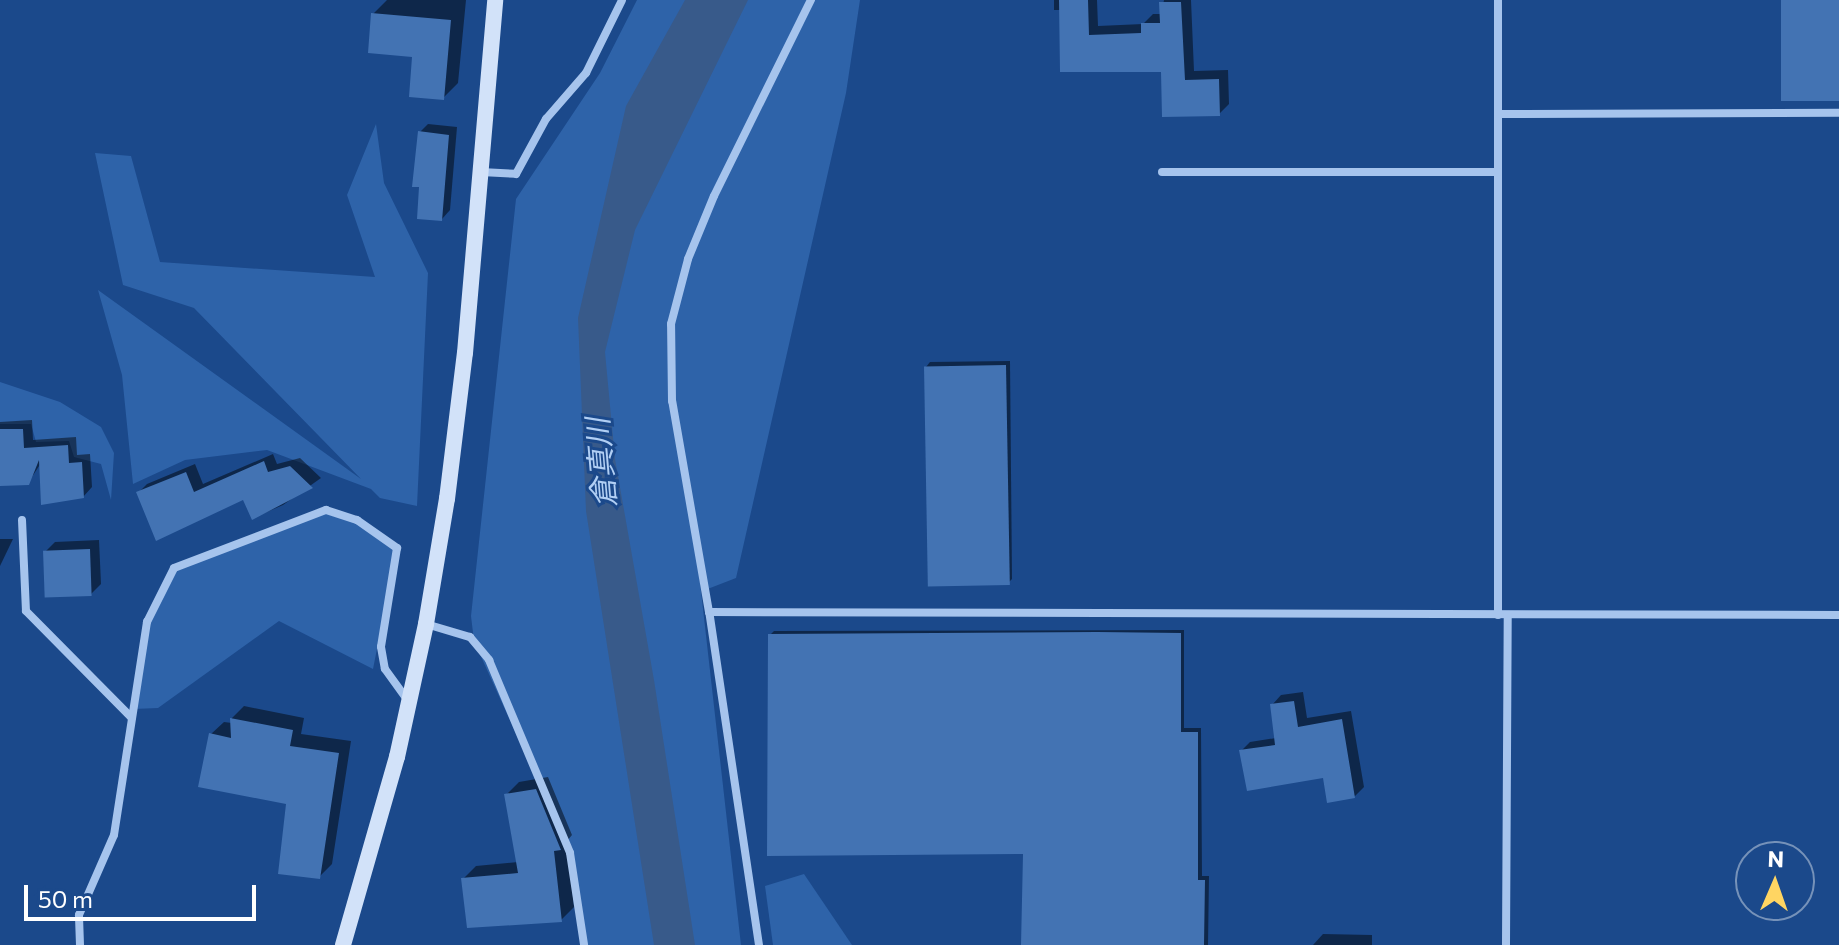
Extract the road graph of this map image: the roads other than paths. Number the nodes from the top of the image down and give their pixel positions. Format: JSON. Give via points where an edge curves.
{"nodes":[{"id":1,"x":495,"y":0,"type":"edge"},
{"id":2,"x":622,"y":0,"type":"edge"},
{"id":3,"x":811,"y":0,"type":"edge"},
{"id":4,"x":1498,"y":0,"type":"edge"},
{"id":5,"x":1839,"y":113,"type":"edge"},
{"id":6,"x":1498,"y":114,"type":"junction"},
{"id":7,"x":481,"y":172,"type":"junction"},
{"id":8,"x":1162,"y":172,"type":"dead end"},
{"id":9,"x":1498,"y":172,"type":"junction"},
{"id":10,"x":22,"y":520,"type":"dead end"},
{"id":11,"x":709,"y":612,"type":"junction"},
{"id":12,"x":1503,"y":615,"type":"junction"},
{"id":13,"x":1839,"y":615,"type":"edge"},
{"id":14,"x":426,"y":624,"type":"junction"},
{"id":15,"x":409,"y":703,"type":"junction"},
{"id":16,"x":131,"y":717,"type":"junction"},
{"id":17,"x":80,"y":945,"type":"edge"},
{"id":18,"x":343,"y":945,"type":"edge"},
{"id":19,"x":584,"y":945,"type":"edge"},
{"id":20,"x":759,"y":945,"type":"edge"},
{"id":21,"x":1506,"y":945,"type":"edge"}],
"edges":[{"from":1,"to":7,"type":"street"},
{"from":2,"to":7,"type":"street","via":[[586,73],[546,119],[516,174]]},
{"from":3,"to":11,"type":"street","via":[[714,196],[688,259],[671,324],[672,401]]},
{"from":4,"to":6,"type":"street"},
{"from":5,"to":6,"type":"street"},
{"from":6,"to":9,"type":"street"},
{"from":7,"to":14,"type":"street","via":[[465,353]]},
{"from":8,"to":9,"type":"street"},
{"from":9,"to":12,"type":"street"},
{"from":10,"to":16,"type":"street","via":[[26,611]]},
{"from":11,"to":12,"type":"street"},
{"from":11,"to":20,"type":"street"},
{"from":12,"to":13,"type":"street"},
{"from":12,"to":21,"type":"street"},
{"from":14,"to":15,"type":"street"},
{"from":14,"to":19,"type":"street","via":[[470,637],[489,660],[570,853]]},
{"from":15,"to":16,"type":"street","via":[[385,669],[381,647],[397,548],[357,520],[326,510],[174,568],[147,622]]},
{"from":15,"to":18,"type":"street"},
{"from":16,"to":17,"type":"street","via":[[114,835],[79,915]]}]}
